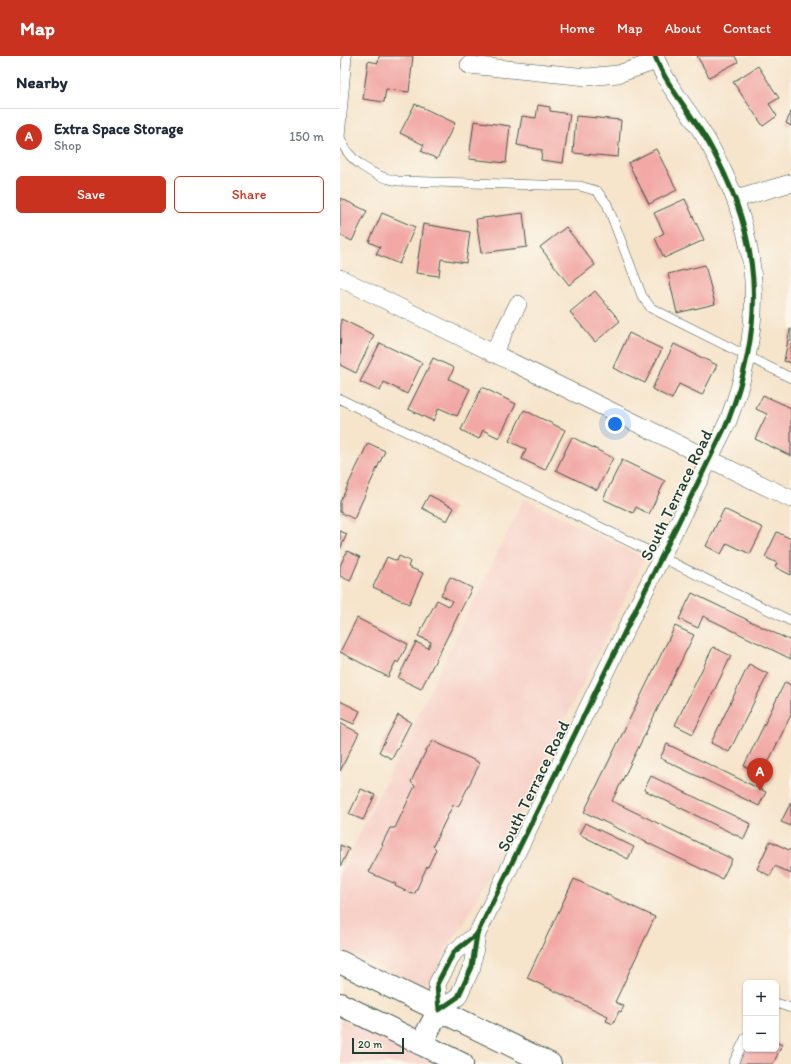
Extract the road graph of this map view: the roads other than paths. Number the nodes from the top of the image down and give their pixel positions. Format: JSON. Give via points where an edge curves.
{"nodes":[{"id":1,"x":347,"y":56,"type":"edge"},
{"id":2,"x":656,"y":58,"type":"edge"},
{"id":3,"x":469,"y":65,"type":"dead end"},
{"id":4,"x":791,"y":183,"type":"edge"},
{"id":5,"x":736,"y":199,"type":"junction"},
{"id":6,"x":340,"y":278,"type":"edge"},
{"id":7,"x":518,"y":304,"type":"dead end"},
{"id":8,"x":493,"y":354,"type":"junction"},
{"id":9,"x":748,"y":357,"type":"junction"},
{"id":10,"x":791,"y":378,"type":"edge"},
{"id":11,"x":340,"y":399,"type":"edge"},
{"id":12,"x":709,"y":459,"type":"junction"},
{"id":13,"x":791,"y":499,"type":"edge"},
{"id":14,"x":661,"y":557,"type":"junction"},
{"id":15,"x":791,"y":621,"type":"edge"},
{"id":16,"x":477,"y":934,"type":"junction"},
{"id":17,"x":340,"y":962,"type":"edge"},
{"id":18,"x":340,"y":1004,"type":"edge"},
{"id":19,"x":779,"y":1004,"type":"edge"},
{"id":20,"x":791,"y":1008,"type":"edge"},
{"id":21,"x":438,"y":1010,"type":"junction"},
{"id":22,"x":743,"y":1043,"type":"edge"},
{"id":23,"x":421,"y":1044,"type":"junction"},
{"id":24,"x":462,"y":1064,"type":"edge"},
{"id":25,"x":550,"y":1064,"type":"edge"},
{"id":26,"x":733,"y":1064,"type":"edge"}],
"edges":[{"from":1,"to":9,"type":"lane","via":[[340,137],[342,146],[354,160],[379,176],[398,181],[580,186],[597,191],[608,204],[645,302],[656,312]]},
{"from":2,"to":3,"type":"street","via":[[618,74],[587,77]]},
{"from":2,"to":5,"type":"street","name":"South Terrace Road","via":[[718,159]]},
{"from":4,"to":5,"type":"street"},
{"from":5,"to":9,"type":"street","name":"South Terrace Road","via":[[748,241],[753,279],[753,318]]},
{"from":6,"to":8,"type":"street"},
{"from":7,"to":8,"type":"street"},
{"from":8,"to":12,"type":"street"},
{"from":9,"to":10,"type":"lane"},
{"from":9,"to":12,"type":"street","name":"South Terrace Road","via":[[736,399]]},
{"from":11,"to":14,"type":"lane"},
{"from":12,"to":13,"type":"street"},
{"from":12,"to":14,"type":"street","name":"South Terrace Road"},
{"from":14,"to":15,"type":"lane"},
{"from":14,"to":16,"type":"street","name":"South Terrace Road"},
{"from":16,"to":21,"type":"street","name":"South Terrace Road","via":[[472,967],[458,997]]},
{"from":16,"to":21,"type":"street","name":"South Terrace Road","via":[[454,952],[437,984]]},
{"from":17,"to":21,"type":"main road"},
{"from":18,"to":23,"type":"main road"},
{"from":19,"to":20,"type":"lane"},
{"from":21,"to":23,"type":"main road"},
{"from":21,"to":25,"type":"main road"},
{"from":22,"to":26,"type":"lane"},
{"from":23,"to":24,"type":"main road"}]}
